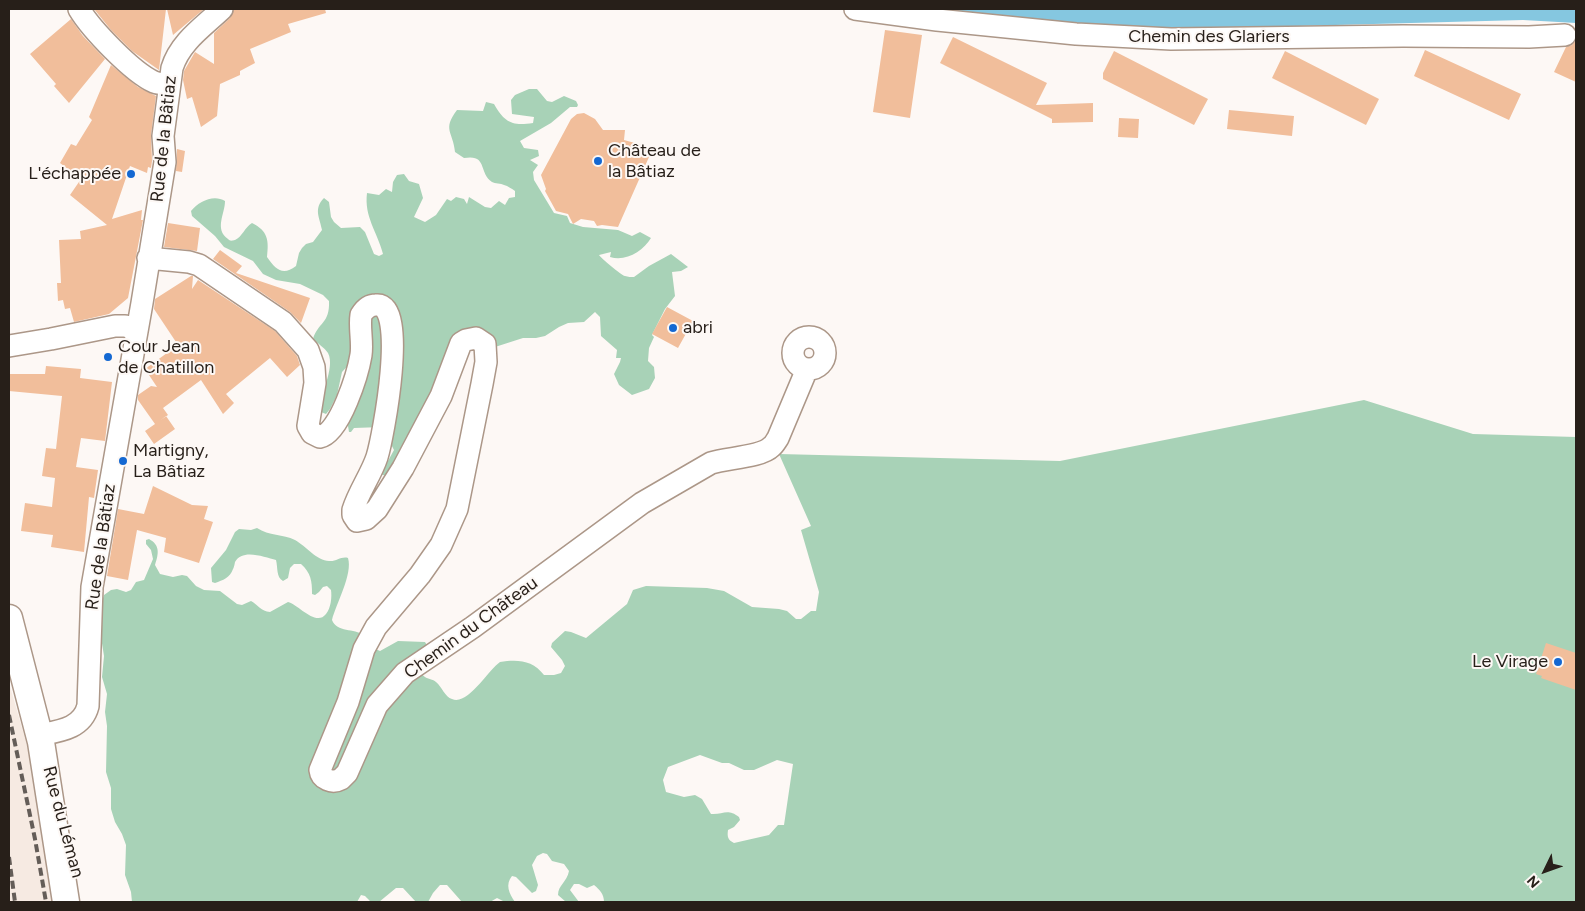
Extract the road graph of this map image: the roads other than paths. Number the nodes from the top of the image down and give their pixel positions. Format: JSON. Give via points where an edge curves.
{"nodes":[{"id":1,"x":78,"y":9,"type":"edge"},
{"id":2,"x":222,"y":9,"type":"edge"},
{"id":3,"x":855,"y":9,"type":"edge"},
{"id":4,"x":1565,"y":35,"type":"dead end"},
{"id":5,"x":170,"y":84,"type":"junction"},
{"id":6,"x":148,"y":258,"type":"junction"},
{"id":7,"x":137,"y":329,"type":"junction"},
{"id":8,"x":9,"y":346,"type":"edge"},
{"id":9,"x":807,"y":369,"type":"dead end"},
{"id":10,"x":9,"y":618,"type":"edge"},
{"id":11,"x":40,"y":739,"type":"junction"},
{"id":12,"x":66,"y":902,"type":"edge"},
{"id":13,"x":83,"y":902,"type":"edge"}],
"edges":[{"from":1,"to":5,"type":"street","via":[[94,30],[143,75],[153,81]]},
{"from":2,"to":5,"type":"street","name":"Rue de la Bâtiaz","via":[[179,52]]},
{"from":3,"to":4,"type":"street","name":"Chemin des Glariers","via":[[1066,33],[1171,39]]},
{"from":5,"to":6,"type":"street","name":"Rue de la Bâtiaz","via":[[163,136],[165,162]]},
{"from":6,"to":7,"type":"street","name":"Rue de la Bâtiaz"},
{"from":6,"to":9,"type":"street","name":"Chemin du Château","via":[[199,266],[289,327],[311,357],[315,383],[308,426],[320,437],[328,434],[336,424],[355,378],[361,354],[360,315],[374,305],[388,311],[392,336],[386,421],[377,456],[353,510],[357,521],[366,519],[377,509],[403,468],[442,396],[461,343],[476,338],[485,344],[486,362],[457,509],[441,544],[420,575],[376,627],[364,649],[348,702],[320,770],[324,779],[333,781],[347,773],[377,705],[405,673],[642,503],[719,460],[771,448]]},
{"from":7,"to":8,"type":"street","via":[[115,326]]},
{"from":7,"to":11,"type":"street","name":"Rue de la Bâtiaz","via":[[92,587],[88,706],[86,714],[75,726]]},
{"from":10,"to":11,"type":"main road","name":"Rue du Léman"},
{"from":11,"to":12,"type":"main road","name":"Rue du Léman"},
{"from":11,"to":13,"type":"main road","name":"Rue du Léman","via":[[67,830]]}]}
